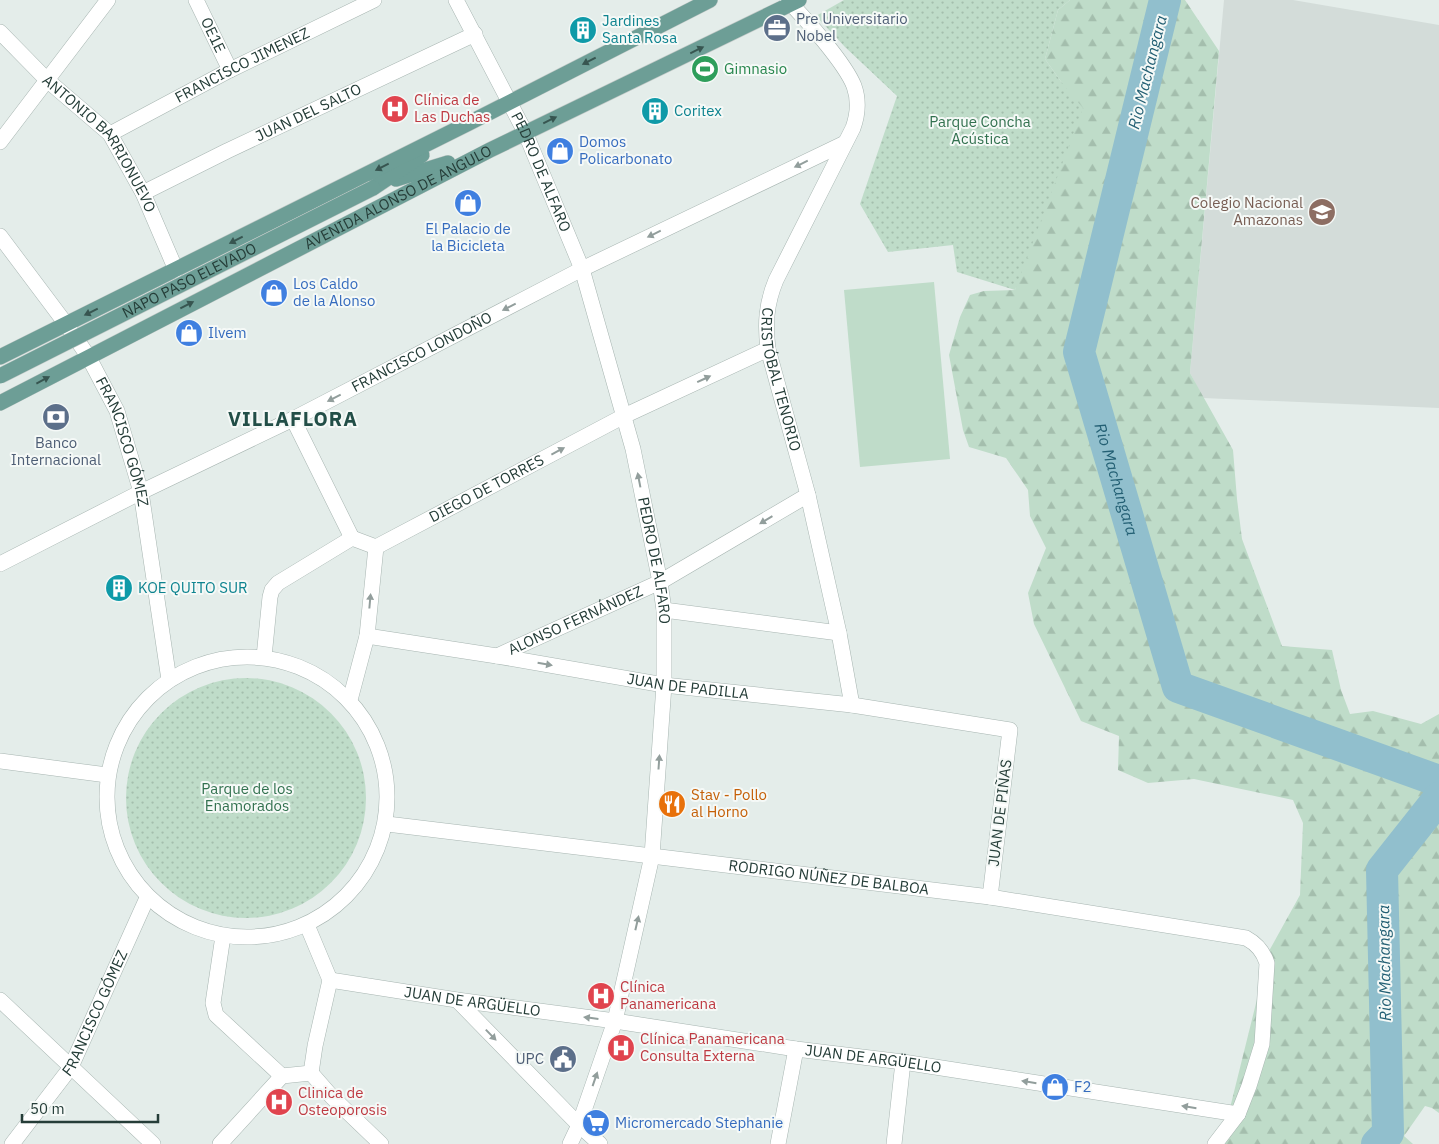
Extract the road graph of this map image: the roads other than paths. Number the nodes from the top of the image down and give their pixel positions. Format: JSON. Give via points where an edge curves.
{"nodes":[{"id":1,"x":108,"y":0,"type":"edge"},
{"id":2,"x":374,"y":0,"type":"edge"},
{"id":3,"x":456,"y":0,"type":"edge"},
{"id":4,"x":710,"y":0,"type":"edge"},
{"id":5,"x":793,"y":1,"type":"edge"},
{"id":6,"x":201,"y":2,"type":"edge"},
{"id":7,"x":0,"y":32,"type":"edge"},
{"id":8,"x":475,"y":34,"type":"junction"},
{"id":9,"x":230,"y":70,"type":"junction"},
{"id":10,"x":47,"y":80,"type":"junction"},
{"id":11,"x":510,"y":101,"type":"junction"},
{"id":12,"x":468,"y":123,"type":"junction"},
{"id":13,"x":525,"y":132,"type":"junction"},
{"id":14,"x":110,"y":134,"type":"junction"},
{"id":15,"x":0,"y":142,"type":"edge"},
{"id":16,"x":845,"y":143,"type":"junction"},
{"id":17,"x":490,"y":150,"type":"junction"},
{"id":18,"x":376,"y":186,"type":"junction"},
{"id":19,"x":143,"y":193,"type":"junction"},
{"id":20,"x":0,"y":236,"type":"edge"},
{"id":21,"x":582,"y":269,"type":"junction"},
{"id":22,"x":176,"y":270,"type":"junction"},
{"id":23,"x":66,"y":324,"type":"junction"},
{"id":24,"x":768,"y":349,"type":"junction"},
{"id":25,"x":88,"y":356,"type":"junction"},
{"id":26,"x":0,"y":357,"type":"edge"},
{"id":27,"x":0,"y":376,"type":"edge"},
{"id":28,"x":0,"y":403,"type":"edge"},
{"id":29,"x":624,"y":416,"type":"junction"},
{"id":30,"x":293,"y":419,"type":"junction"},
{"id":31,"x":141,"y":492,"type":"junction"},
{"id":32,"x":808,"y":495,"type":"junction"},
{"id":33,"x":352,"y":538,"type":"junction"},
{"id":34,"x":376,"y":547,"type":"junction"},
{"id":35,"x":0,"y":564,"type":"edge"},
{"id":36,"x":660,"y":582,"type":"junction"},
{"id":37,"x":664,"y":610,"type":"junction"},
{"id":38,"x":839,"y":633,"type":"junction"},
{"id":39,"x":367,"y":636,"type":"junction"},
{"id":40,"x":497,"y":656,"type":"junction"},
{"id":41,"x":264,"y":657,"type":"junction"},
{"id":42,"x":170,"y":680,"type":"junction"},
{"id":43,"x":664,"y":685,"type":"junction"},
{"id":44,"x":350,"y":700,"type":"junction"},
{"id":45,"x":852,"y":705,"type":"junction"},
{"id":46,"x":1010,"y":730,"type":"joint"},
{"id":47,"x":0,"y":761,"type":"edge"},
{"id":48,"x":107,"y":775,"type":"junction"},
{"id":49,"x":387,"y":824,"type":"junction"},
{"id":50,"x":652,"y":856,"type":"junction"},
{"id":51,"x":990,"y":897,"type":"junction"},
{"id":52,"x":147,"y":898,"type":"junction"},
{"id":53,"x":307,"y":925,"type":"junction"},
{"id":54,"x":223,"y":936,"type":"junction"},
{"id":55,"x":330,"y":980,"type":"junction"},
{"id":56,"x":0,"y":1000,"type":"edge"},
{"id":57,"x":457,"y":1000,"type":"junction"},
{"id":58,"x":615,"y":1021,"type":"junction"},
{"id":59,"x":796,"y":1049,"type":"junction"},
{"id":60,"x":903,"y":1062,"type":"junction"},
{"id":61,"x":71,"y":1067,"type":"junction"},
{"id":62,"x":311,"y":1073,"type":"junction"},
{"id":63,"x":282,"y":1076,"type":"junction"},
{"id":64,"x":1238,"y":1114,"type":"junction"},
{"id":65,"x":579,"y":1125,"type":"junction"},
{"id":66,"x":12,"y":1144,"type":"edge"},
{"id":67,"x":153,"y":1144,"type":"edge"},
{"id":68,"x":220,"y":1144,"type":"edge"},
{"id":69,"x":381,"y":1144,"type":"edge"},
{"id":70,"x":570,"y":1144,"type":"edge"},
{"id":71,"x":600,"y":1144,"type":"edge"},
{"id":72,"x":778,"y":1144,"type":"edge"},
{"id":73,"x":894,"y":1144,"type":"edge"},
{"id":74,"x":1215,"y":1144,"type":"edge"}],
"edges":[{"from":1,"to":10,"type":"street"},
{"from":2,"to":9,"type":"street","name":"FRANCISCO JIMENEZ"},
{"from":3,"to":8,"type":"street","name":"PEDRO DE ALFARO"},
{"from":4,"to":11,"type":"main road","one_way":true},
{"from":13,"to":5,"type":"main road","name":"AVENIDA ALONSO DE ANGULO","one_way":true},
{"from":5,"to":16,"type":"street","name":"CRISTÓBAL TENORIO","via":[[853,85],[856,118]]},
{"from":6,"to":9,"type":"street","name":"OE1E"},
{"from":7,"to":10,"type":"street","name":"ANTONIO BARRIONUEVO"},
{"from":8,"to":11,"type":"street","name":"PEDRO DE ALFARO"},
{"from":8,"to":19,"type":"street","name":"JUAN DEL SALTO"},
{"from":9,"to":14,"type":"street","name":"FRANCISCO JIMENEZ"},
{"from":10,"to":14,"type":"street","name":"ANTONIO BARRIONUEVO"},
{"from":10,"to":15,"type":"street"},
{"from":11,"to":12,"type":"main road"},
{"from":11,"to":13,"type":"street","name":"PEDRO DE ALFARO"},
{"from":12,"to":18,"type":"main road","name":"NAPO PASO ELEVADO"},
{"from":12,"to":22,"type":"main road","one_way":true},
{"from":13,"to":17,"type":"main road","name":"AVENIDA ALONSO DE ANGULO"},
{"from":13,"to":21,"type":"street","name":"PEDRO DE ALFARO"},
{"from":14,"to":19,"type":"street","name":"ANTONIO BARRIONUEVO"},
{"from":16,"to":21,"type":"street","name":"FRANCISCO LONDOÑO","one_way":true},
{"from":16,"to":24,"type":"street","name":"CRISTÓBAL TENORIO","via":[[770,294],[766,320]]},
{"from":17,"to":18,"type":"main road","name":"NAPO PASO ELEVADO"},
{"from":25,"to":17,"type":"main road","name":"AVENIDA ALONSO DE ANGULO","one_way":true},
{"from":18,"to":27,"type":"main road","name":"NAPO PASO ELEVADO","bridge":true},
{"from":19,"to":22,"type":"street","name":"ANTONIO BARRIONUEVO"},
{"from":20,"to":23,"type":"street","name":"FRANCISCO GÓMEZ"},
{"from":21,"to":29,"type":"street","name":"PEDRO DE ALFARO"},
{"from":21,"to":30,"type":"street","name":"FRANCISCO LONDOÑO","one_way":true},
{"from":22,"to":23,"type":"main road","one_way":true},
{"from":23,"to":25,"type":"street","name":"FRANCISCO GÓMEZ"},
{"from":23,"to":26,"type":"main road"},
{"from":29,"to":24,"type":"street","name":"DIEGO DE TORRES","one_way":true},
{"from":24,"to":32,"type":"street","name":"CRISTÓBAL TENORIO"},
{"from":28,"to":25,"type":"main road","name":"AVENIDA ALONSO DE ANGULO","one_way":true},
{"from":25,"to":31,"type":"street","name":"FRANCISCO GÓMEZ","via":[[117,411]]},
{"from":34,"to":29,"type":"street","name":"DIEGO DE TORRES","one_way":true},
{"from":36,"to":29,"type":"street","name":"PEDRO DE ALFARO","one_way":true},
{"from":30,"to":31,"type":"street","name":"FRANCISCO LONDOÑO"},
{"from":30,"to":33,"type":"street"},
{"from":31,"to":35,"type":"street","name":"FRANCISCO LONDOÑO"},
{"from":31,"to":42,"type":"street","name":"FRANCISCO GÓMEZ"},
{"from":32,"to":36,"type":"street","name":"ALONSO FERNÁNDEZ","one_way":true},
{"from":32,"to":38,"type":"street","name":"CRISTÓBAL TENORIO"},
{"from":33,"to":34,"type":"street"},
{"from":33,"to":41,"type":"street","via":[[278,583],[272,590]]},
{"from":39,"to":34,"type":"street","one_way":true},
{"from":36,"to":37,"type":"street","name":"PEDRO DE ALFARO"},
{"from":36,"to":40,"type":"street","name":"ALONSO FERNÁNDEZ"},
{"from":37,"to":38,"type":"street"},
{"from":37,"to":43,"type":"street","name":"PEDRO DE ALFARO"},
{"from":38,"to":45,"type":"street","name":"CRISTÓBAL TENORIO"},
{"from":39,"to":40,"type":"street","name":"JUAN DE PADILLA"},
{"from":39,"to":44,"type":"street"},
{"from":40,"to":43,"type":"street","name":"JUAN DE PADILLA","one_way":true},
{"from":41,"to":42,"type":"street","via":[[214,660]]},
{"from":41,"to":44,"type":"street","via":[[311,671]]},
{"from":42,"to":48,"type":"street","via":[[140,705],[119,738]]},
{"from":43,"to":45,"type":"street","name":"JUAN DE PADILLA"},
{"from":50,"to":43,"type":"street","name":"PEDRO DE ALFARO","one_way":true},
{"from":44,"to":49,"type":"street","via":[[376,737],[388,779]]},
{"from":45,"to":46,"type":"street","name":"JUAN DE PADILLA"},
{"from":46,"to":51,"type":"street","name":"JUAN DE PIÑAS"},
{"from":47,"to":48,"type":"street"},
{"from":48,"to":52,"type":"street","via":[[107,819],[118,853]]},
{"from":49,"to":50,"type":"street","name":"RODRIGO NÚÑEZ DE BALBOA"},
{"from":49,"to":53,"type":"street","via":[[372,866],[344,900]]},
{"from":50,"to":51,"type":"street","name":"RODRIGO NÚÑEZ DE BALBOA"},
{"from":58,"to":50,"type":"street","name":"PEDRO DE ALFARO","one_way":true},
{"from":51,"to":64,"type":"street","name":"RODRIGO NÚÑEZ DE BALBOA","via":[[1246,938],[1253,942],[1263,952],[1267,969],[1262,1044]]},
{"from":52,"to":54,"type":"street","via":[[182,923]]},
{"from":52,"to":61,"type":"street","name":"FRANCISCO GÓMEZ"},
{"from":53,"to":54,"type":"street","via":[[266,937]]},
{"from":53,"to":55,"type":"street"},
{"from":54,"to":63,"type":"street","via":[[213,1003],[216,1015]]},
{"from":55,"to":57,"type":"street","name":"JUAN DE ARGÜELLO"},
{"from":55,"to":62,"type":"street"},
{"from":56,"to":61,"type":"street"},
{"from":58,"to":57,"type":"street","name":"JUAN DE ARGÜELLO","one_way":true},
{"from":57,"to":65,"type":"street","one_way":true},
{"from":58,"to":59,"type":"street","name":"JUAN DE ARGÜELLO"},
{"from":65,"to":58,"type":"street","name":"PEDRO DE ALFARO","one_way":true},
{"from":59,"to":60,"type":"street","name":"JUAN DE ARGÜELLO"},
{"from":59,"to":72,"type":"street"},
{"from":64,"to":60,"type":"street","name":"JUAN DE ARGÜELLO","one_way":true},
{"from":60,"to":73,"type":"street"},
{"from":61,"to":66,"type":"street","name":"FRANCISCO GÓMEZ"},
{"from":61,"to":67,"type":"street"},
{"from":62,"to":63,"type":"street"},
{"from":62,"to":69,"type":"street","via":[[332,1098]]},
{"from":63,"to":68,"type":"street"},
{"from":64,"to":74,"type":"street"},
{"from":65,"to":70,"type":"street","name":"PEDRO DE ALFARO"},
{"from":65,"to":71,"type":"street"}]}
